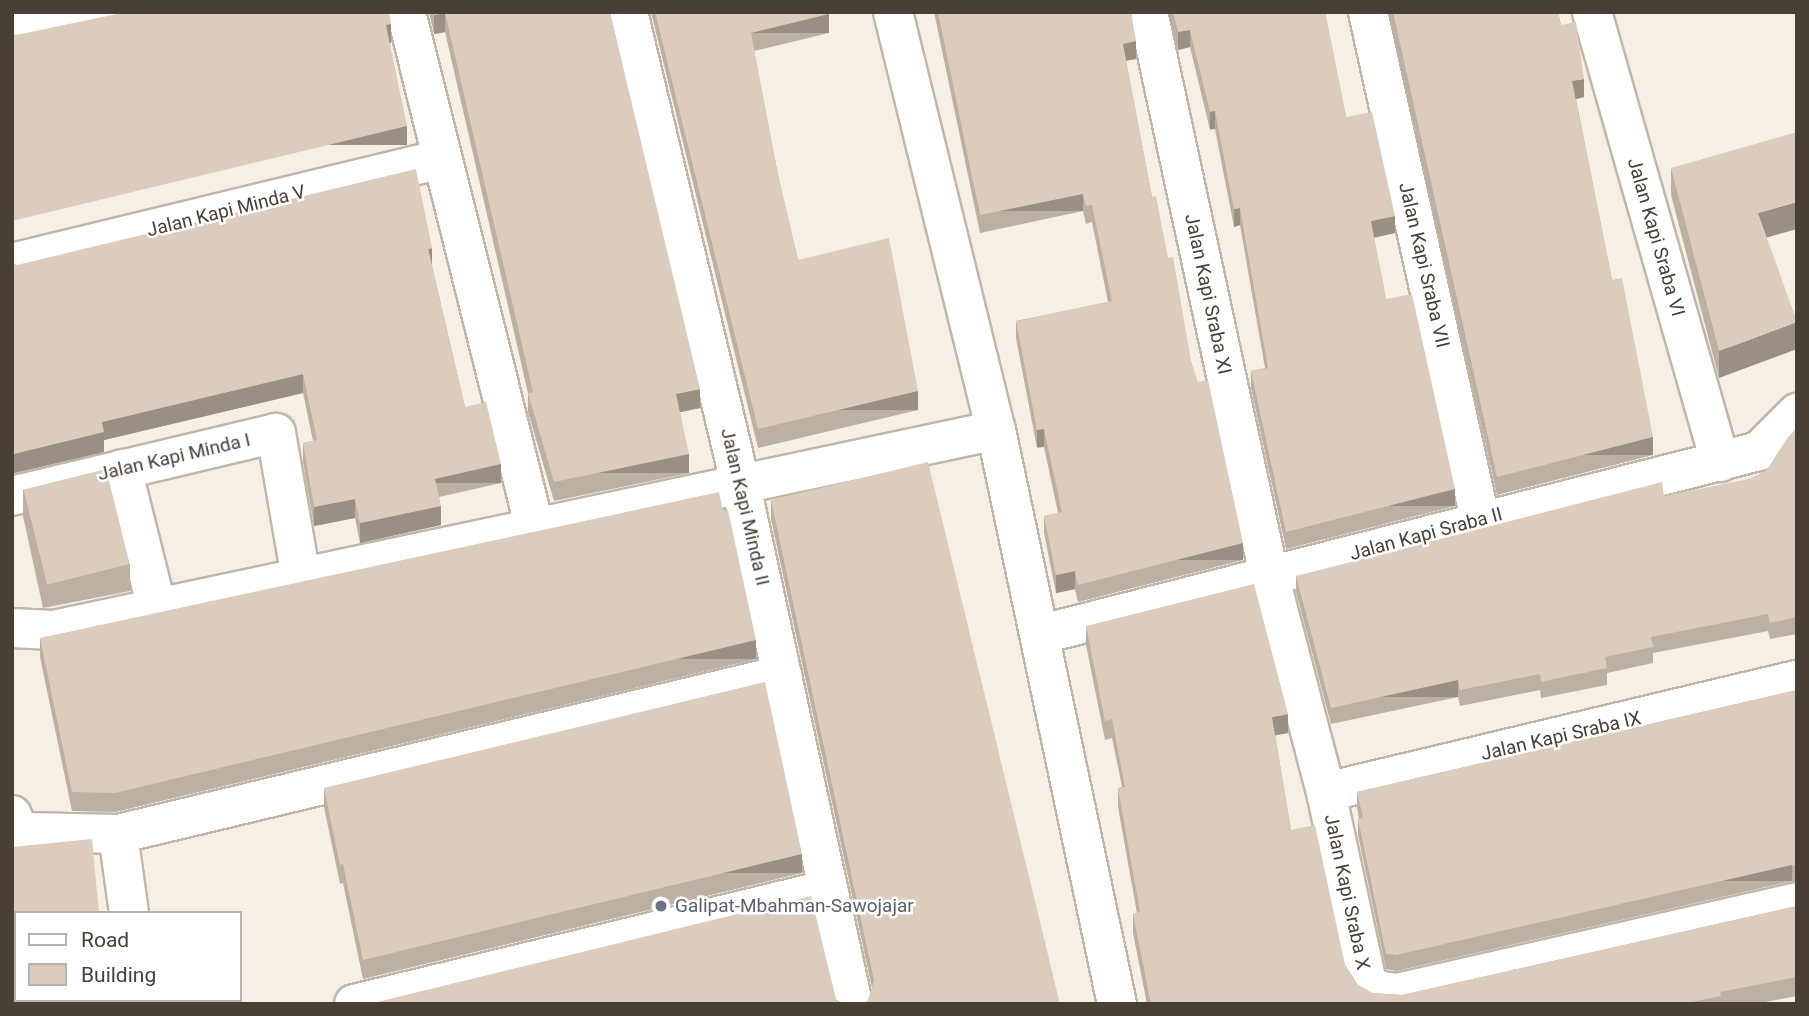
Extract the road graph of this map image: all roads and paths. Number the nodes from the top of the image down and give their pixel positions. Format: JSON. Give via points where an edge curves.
{"nodes":[{"id":1,"x":113,"y":12,"type":"edge"},
{"id":2,"x":406,"y":12,"type":"edge"},
{"id":3,"x":628,"y":12,"type":"edge"},
{"id":4,"x":894,"y":12,"type":"edge"},
{"id":5,"x":1148,"y":12,"type":"edge"},
{"id":6,"x":1368,"y":12,"type":"edge"},
{"id":7,"x":1592,"y":12,"type":"edge"},
{"id":8,"x":12,"y":33,"type":"edge"},
{"id":9,"x":441,"y":159,"type":"junction"},
{"id":10,"x":12,"y":263,"type":"edge"},
{"id":11,"x":1797,"y":413,"type":"edge"},
{"id":12,"x":996,"y":430,"type":"junction"},
{"id":13,"x":1720,"y":462,"type":"junction"},
{"id":14,"x":122,"y":469,"type":"junction"},
{"id":15,"x":741,"y":486,"type":"junction"},
{"id":16,"x":12,"y":496,"type":"edge"},
{"id":17,"x":1480,"y":519,"type":"junction"},
{"id":18,"x":535,"y":529,"type":"junction"},
{"id":19,"x":1269,"y":575,"type":"junction"},
{"id":20,"x":301,"y":578,"type":"junction"},
{"id":21,"x":157,"y":608,"type":"junction"},
{"id":22,"x":12,"y":628,"type":"edge"},
{"id":23,"x":1042,"y":634,"type":"junction"},
{"id":24,"x":782,"y":674,"type":"junction"},
{"id":25,"x":1797,"y":680,"type":"edge"},
{"id":26,"x":1326,"y":792,"type":"junction"},
{"id":27,"x":12,"y":815,"type":"edge"},
{"id":28,"x":118,"y":834,"type":"junction"},
{"id":29,"x":828,"y":889,"type":"junction"},
{"id":30,"x":1797,"y":902,"type":"edge"},
{"id":31,"x":129,"y":911,"type":"edge"},
{"id":32,"x":354,"y":1004,"type":"edge"},
{"id":33,"x":853,"y":1004,"type":"edge"},
{"id":34,"x":1118,"y":1004,"type":"edge"}],
"edges":[{"from":1,"to":8,"type":"street"},
{"from":2,"to":9,"type":"street"},
{"from":3,"to":15,"type":"street","name":"Jalan Kapi Minda II"},
{"from":4,"to":12,"type":"street"},
{"from":5,"to":19,"type":"street","name":"Jalan Kapi Sraba XI"},
{"from":6,"to":17,"type":"street","name":"Jalan Kapi Sraba VII"},
{"from":7,"to":13,"type":"street","name":"Jalan Kapi Sraba VI"},
{"from":9,"to":10,"type":"street","name":"Jalan Kapi Minda V"},
{"from":9,"to":18,"type":"street"},
{"from":11,"to":13,"type":"street","name":"Jalan Kapi Sraba II","via":[[1759,451]]},
{"from":12,"to":15,"type":"street"},
{"from":12,"to":23,"type":"street"},
{"from":13,"to":17,"type":"street","name":"Jalan Kapi Sraba II"},
{"from":14,"to":16,"type":"street","name":"Jalan Kapi Minda I"},
{"from":14,"to":20,"type":"street","name":"Jalan Kapi Minda I","via":[[276,433]]},
{"from":14,"to":21,"type":"street"},
{"from":15,"to":18,"type":"street"},
{"from":15,"to":24,"type":"street","name":"Jalan Kapi Minda II"},
{"from":17,"to":19,"type":"street","name":"Jalan Kapi Sraba II"},
{"from":18,"to":20,"type":"street"},
{"from":19,"to":23,"type":"street","name":"Jalan Kapi Sraba II"},
{"from":19,"to":26,"type":"street","name":"Jalan Kapi Sraba X"},
{"from":20,"to":21,"type":"street"},
{"from":21,"to":22,"type":"street","via":[[54,630]]},
{"from":23,"to":34,"type":"street"},
{"from":24,"to":28,"type":"street"},
{"from":24,"to":29,"type":"street","name":"Jalan Kapi Minda II"},
{"from":25,"to":26,"type":"street","name":"Jalan Kapi Sraba IX"},
{"from":26,"to":30,"type":"street","name":"Jalan Kapi Sraba X","via":[[1366,979],[1375,990],[1397,993]]},
{"from":27,"to":28,"type":"street","via":[[18,830],[25,832]]},
{"from":28,"to":31,"type":"street"},
{"from":29,"to":32,"type":"street"},
{"from":29,"to":33,"type":"street","name":"Jalan Kapi Minda II"}]}
